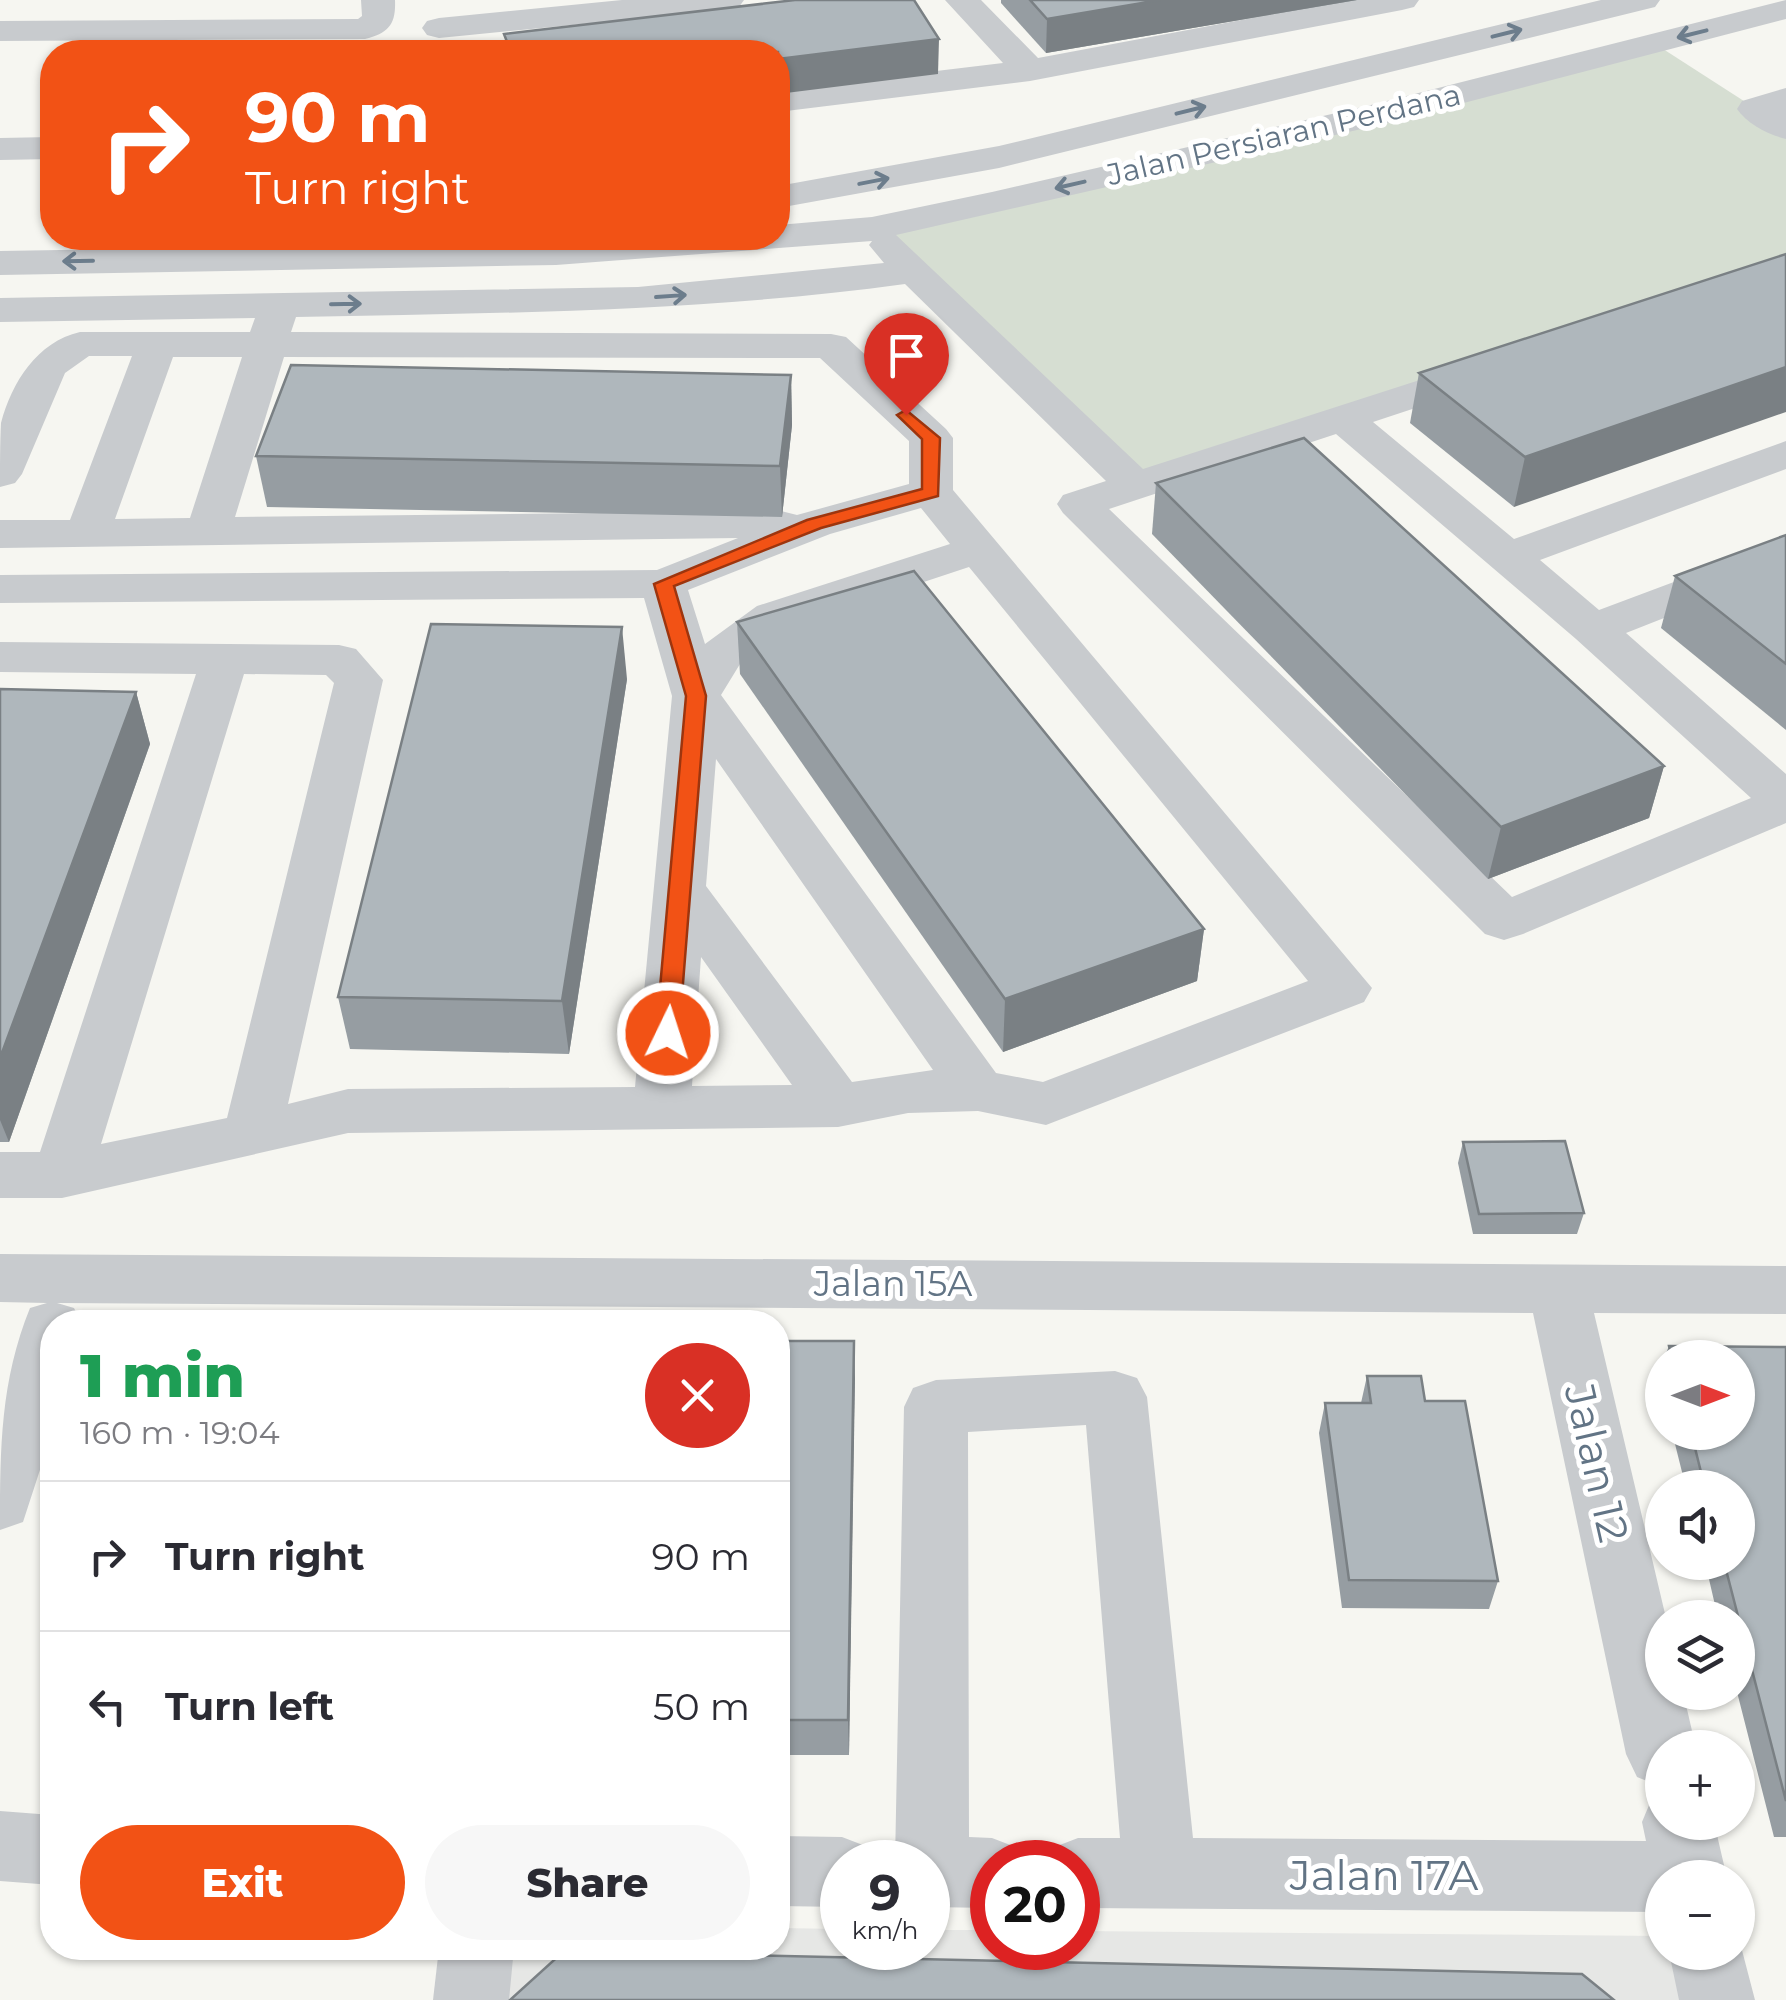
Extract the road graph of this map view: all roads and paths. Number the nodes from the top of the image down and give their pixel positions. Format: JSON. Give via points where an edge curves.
{"nodes":[{"id":1,"x":378,"y":0,"type":"edge"},
{"id":2,"x":727,"y":0,"type":"edge"},
{"id":3,"x":962,"y":0,"type":"edge"},
{"id":4,"x":1402,"y":0,"type":"edge"},
{"id":5,"x":1643,"y":0,"type":"edge"},
{"id":6,"x":1786,"y":9,"type":"edge"},
{"id":7,"x":439,"y":27,"type":"edge"},
{"id":8,"x":0,"y":32,"type":"edge"},
{"id":9,"x":1030,"y":70,"type":"junction"},
{"id":10,"x":1786,"y":98,"type":"edge"},
{"id":11,"x":790,"y":100,"type":"edge"},
{"id":12,"x":1786,"y":128,"type":"edge"},
{"id":13,"x":40,"y":148,"type":"edge"},
{"id":14,"x":0,"y":149,"type":"edge"},
{"id":15,"x":790,"y":195,"type":"edge"},
{"id":16,"x":872,"y":229,"type":"junction"},
{"id":17,"x":40,"y":231,"type":"edge"},
{"id":18,"x":790,"y":236,"type":"edge"},
{"id":19,"x":2,"y":242,"type":"edge"},
{"id":20,"x":40,"y":243,"type":"edge"},
{"id":21,"x":371,"y":250,"type":"edge"},
{"id":22,"x":610,"y":250,"type":"edge"},
{"id":23,"x":914,"y":270,"type":"junction"},
{"id":24,"x":0,"y":310,"type":"edge"},
{"id":25,"x":272,"y":324,"type":"junction"},
{"id":26,"x":189,"y":332,"type":"junction"},
{"id":27,"x":1528,"y":358,"type":"edge"},
{"id":28,"x":1343,"y":418,"type":"junction"},
{"id":29,"x":1786,"y":454,"type":"edge"},
{"id":30,"x":0,"y":474,"type":"edge"},
{"id":31,"x":1136,"y":486,"type":"junction"},
{"id":32,"x":931,"y":492,"type":"junction"},
{"id":33,"x":814,"y":524,"type":"junction"},
{"id":34,"x":209,"y":530,"type":"junction"},
{"id":35,"x":0,"y":534,"type":"edge"},
{"id":36,"x":87,"y":534,"type":"junction"},
{"id":37,"x":980,"y":549,"type":"junction"},
{"id":38,"x":1786,"y":554,"type":"edge"},
{"id":39,"x":1507,"y":557,"type":"junction"},
{"id":40,"x":663,"y":584,"type":"junction"},
{"id":41,"x":0,"y":589,"type":"edge"},
{"id":42,"x":1593,"y":629,"type":"junction"},
{"id":43,"x":0,"y":657,"type":"edge"},
{"id":44,"x":225,"y":658,"type":"junction"},
{"id":45,"x":696,"y":696,"type":"junction"},
{"id":46,"x":1786,"y":802,"type":"edge"},
{"id":47,"x":679,"y":888,"type":"junction"},
{"id":48,"x":978,"y":1090,"type":"junction"},
{"id":49,"x":662,"y":1105,"type":"junction"},
{"id":50,"x":838,"y":1106,"type":"junction"},
{"id":51,"x":252,"y":1136,"type":"junction"},
{"id":52,"x":0,"y":1174,"type":"edge"},
{"id":53,"x":62,"y":1174,"type":"junction"},
{"id":54,"x":0,"y":1278,"type":"edge"},
{"id":55,"x":1558,"y":1288,"type":"junction"},
{"id":56,"x":1786,"y":1290,"type":"edge"},
{"id":57,"x":559,"y":1302,"type":"edge"},
{"id":58,"x":58,"y":1309,"type":"edge"},
{"id":59,"x":40,"y":1369,"type":"edge"},
{"id":60,"x":0,"y":1502,"type":"edge"},
{"id":61,"x":1657,"y":1730,"type":"edge"},
{"id":62,"x":0,"y":1846,"type":"edge"},
{"id":63,"x":40,"y":1849,"type":"edge"},
{"id":64,"x":790,"y":1871,"type":"edge"},
{"id":65,"x":820,"y":1872,"type":"edge"},
{"id":66,"x":951,"y":1872,"type":"edge"},
{"id":67,"x":1100,"y":1873,"type":"edge"},
{"id":68,"x":1160,"y":1874,"type":"junction"},
{"id":69,"x":1645,"y":1877,"type":"edge"},
{"id":70,"x":476,"y":1960,"type":"edge"},
{"id":71,"x":1711,"y":1970,"type":"edge"},
{"id":72,"x":471,"y":2000,"type":"edge"},
{"id":73,"x":1718,"y":2000,"type":"edge"}],
"edges":[{"from":1,"to":8,"type":"street","via":[[379,20],[365,28]]},
{"from":2,"to":7,"type":"street"},
{"from":3,"to":9,"type":"street"},
{"from":4,"to":9,"type":"street"},
{"from":15,"to":5,"type":"street","name":"Jalan Persiaran Perdana","one_way":true,"via":[[999,156]]},
{"from":6,"to":16,"type":"street","name":"Jalan Persiaran Perdana","one_way":true,"via":[[1378,114]]},
{"from":9,"to":11,"type":"street"},
{"from":10,"to":12,"type":"street","via":[[1756,108]]},
{"from":13,"to":14,"type":"street"},
{"from":16,"to":18,"type":"street","name":"Jalan Persiaran Perdana"},
{"from":16,"to":23,"type":"street"},
{"from":17,"to":19,"type":"street"},
{"from":20,"to":19,"type":"street","one_way":true},
{"from":22,"to":21,"type":"street","one_way":true},
{"from":25,"to":23,"type":"street","one_way":true,"via":[[810,285]]},
{"from":23,"to":31,"type":"street"},
{"from":24,"to":26,"type":"street"},
{"from":25,"to":26,"type":"street"},
{"from":25,"to":32,"type":"street","via":[[831,346],[931,438]]},
{"from":25,"to":34,"type":"street"},
{"from":26,"to":30,"type":"street","via":[[80,344],[46,366]]},
{"from":26,"to":36,"type":"street"},
{"from":27,"to":28,"type":"street"},
{"from":28,"to":31,"type":"street"},
{"from":28,"to":39,"type":"street"},
{"from":29,"to":39,"type":"street"},
{"from":31,"to":46,"type":"street","via":[[1079,504],[1504,921]]},
{"from":32,"to":33,"type":"street"},
{"from":32,"to":37,"type":"street"},
{"from":33,"to":34,"type":"street"},
{"from":33,"to":40,"type":"street"},
{"from":34,"to":36,"type":"street"},
{"from":35,"to":36,"type":"street"},
{"from":37,"to":45,"type":"street","via":[[774,616],[722,654]]},
{"from":37,"to":48,"type":"street","via":[[1345,988],[1046,1104]]},
{"from":38,"to":42,"type":"street"},
{"from":39,"to":42,"type":"street"},
{"from":40,"to":41,"type":"street"},
{"from":40,"to":45,"type":"street"},
{"from":42,"to":46,"type":"street"},
{"from":43,"to":44,"type":"street"},
{"from":44,"to":51,"type":"street","via":[[339,660],[359,680]]},
{"from":44,"to":53,"type":"street"},
{"from":45,"to":47,"type":"street"},
{"from":45,"to":48,"type":"street"},
{"from":47,"to":49,"type":"street"},
{"from":47,"to":50,"type":"street"},
{"from":48,"to":50,"type":"street","via":[[908,1092]]},
{"from":49,"to":50,"type":"street"},
{"from":49,"to":51,"type":"street","via":[[348,1111]]},
{"from":51,"to":53,"type":"street"},
{"from":52,"to":53,"type":"street"},
{"from":54,"to":58,"type":"street","name":"Jalan 15A"},
{"from":55,"to":56,"type":"street","name":"Jalan 15A"},
{"from":55,"to":57,"type":"street","name":"Jalan 15A"},
{"from":55,"to":61,"type":"street","name":"Jalan 12"},
{"from":57,"to":58,"type":"street","name":"Jalan 15A"},
{"from":59,"to":60,"type":"street"},
{"from":62,"to":63,"type":"street"},
{"from":64,"to":65,"type":"street"},
{"from":66,"to":68,"type":"street","via":[[936,1407],[1115,1397]]},
{"from":67,"to":68,"type":"street","name":"Jalan 17A"},
{"from":68,"to":69,"type":"street","name":"Jalan 17A"},
{"from":70,"to":72,"type":"street"},
{"from":71,"to":73,"type":"street"}]}
